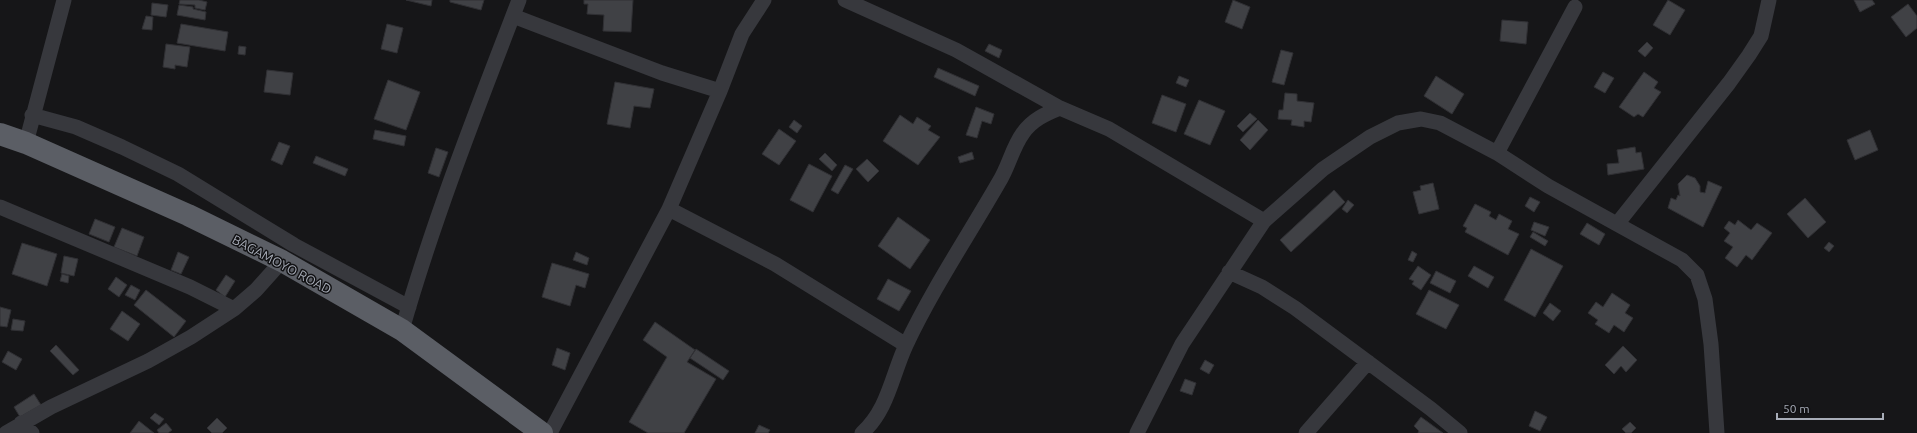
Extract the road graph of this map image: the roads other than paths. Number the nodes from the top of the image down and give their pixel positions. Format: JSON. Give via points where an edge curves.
{"nodes":[{"id":1,"x":64,"y":0,"type":"edge"},
{"id":2,"x":519,"y":0,"type":"edge"},
{"id":3,"x":764,"y":0,"type":"edge"},
{"id":4,"x":845,"y":0,"type":"edge"},
{"id":5,"x":1769,"y":0,"type":"edge"},
{"id":6,"x":1574,"y":7,"type":"dead end"},
{"id":7,"x":513,"y":16,"type":"junction"},
{"id":8,"x":720,"y":91,"type":"junction"},
{"id":9,"x":1060,"y":108,"type":"junction"},
{"id":10,"x":32,"y":115,"type":"junction"},
{"id":11,"x":0,"y":134,"type":"edge"},
{"id":12,"x":26,"y":143,"type":"junction"},
{"id":13,"x":1497,"y":153,"type":"junction"},
{"id":14,"x":0,"y":207,"type":"edge"},
{"id":15,"x":669,"y":209,"type":"junction"},
{"id":16,"x":1264,"y":220,"type":"junction"},
{"id":17,"x":1617,"y":224,"type":"junction"},
{"id":18,"x":282,"y":261,"type":"junction"},
{"id":19,"x":1229,"y":272,"type":"junction"},
{"id":20,"x":408,"y":307,"type":"junction"},
{"id":21,"x":234,"y":309,"type":"junction"},
{"id":22,"x":402,"y":330,"type":"junction"},
{"id":23,"x":906,"y":345,"type":"junction"},
{"id":24,"x":1368,"y":362,"type":"junction"},
{"id":25,"x":27,"y":428,"type":"edge"},
{"id":26,"x":6,"y":433,"type":"edge"},
{"id":27,"x":542,"y":433,"type":"edge"},
{"id":28,"x":550,"y":433,"type":"edge"},
{"id":29,"x":862,"y":433,"type":"edge"},
{"id":30,"x":1137,"y":433,"type":"edge"},
{"id":31,"x":1306,"y":433,"type":"edge"},
{"id":32,"x":1460,"y":433,"type":"edge"},
{"id":33,"x":1717,"y":433,"type":"edge"}],
"edges":[{"from":1,"to":10,"type":"street"},
{"from":2,"to":7,"type":"street"},
{"from":3,"to":8,"type":"street","via":[[742,34]]},
{"from":4,"to":9,"type":"street","via":[[956,50]]},
{"from":5,"to":17,"type":"street","via":[[1761,36],[1749,55]]},
{"from":6,"to":13,"type":"street"},
{"from":7,"to":8,"type":"street","via":[[662,73]]},
{"from":7,"to":20,"type":"street"},
{"from":8,"to":15,"type":"street"},
{"from":9,"to":16,"type":"street","via":[[1115,133]]},
{"from":9,"to":23,"type":"street","via":[[1040,116],[1023,132],[1000,180],[954,256]]},
{"from":10,"to":12,"type":"street"},
{"from":10,"to":20,"type":"street","via":[[76,127],[178,174],[294,245]]},
{"from":11,"to":12,"type":"highway","name":"BAGAMOYO ROAD"},
{"from":12,"to":18,"type":"highway","name":"BAGAMOYO ROAD","via":[[188,215]]},
{"from":13,"to":16,"type":"street","via":[[1440,123],[1421,119],[1398,123],[1370,137],[1323,170]]},
{"from":13,"to":17,"type":"street","via":[[1548,186]]},
{"from":14,"to":21,"type":"street","via":[[190,287]]},
{"from":15,"to":23,"type":"street","via":[[775,264]]},
{"from":15,"to":28,"type":"street"},
{"from":16,"to":19,"type":"street"},
{"from":17,"to":33,"type":"street","via":[[1682,260],[1697,276],[1705,299],[1711,344]]},
{"from":18,"to":21,"type":"street","via":[[256,290]]},
{"from":18,"to":22,"type":"highway","name":"BAGAMOYO ROAD"},
{"from":19,"to":24,"type":"street","via":[[1262,287],[1295,308]]},
{"from":19,"to":30,"type":"street","via":[[1182,344]]},
{"from":20,"to":22,"type":"street"},
{"from":21,"to":25,"type":"street","via":[[191,337]]},
{"from":22,"to":27,"type":"highway","name":"BAGAMOYO ROAD"},
{"from":23,"to":29,"type":"street","via":[[882,407]]},
{"from":24,"to":31,"type":"street"},
{"from":24,"to":32,"type":"street","via":[[1431,408]]},
{"from":25,"to":26,"type":"street"}]}
